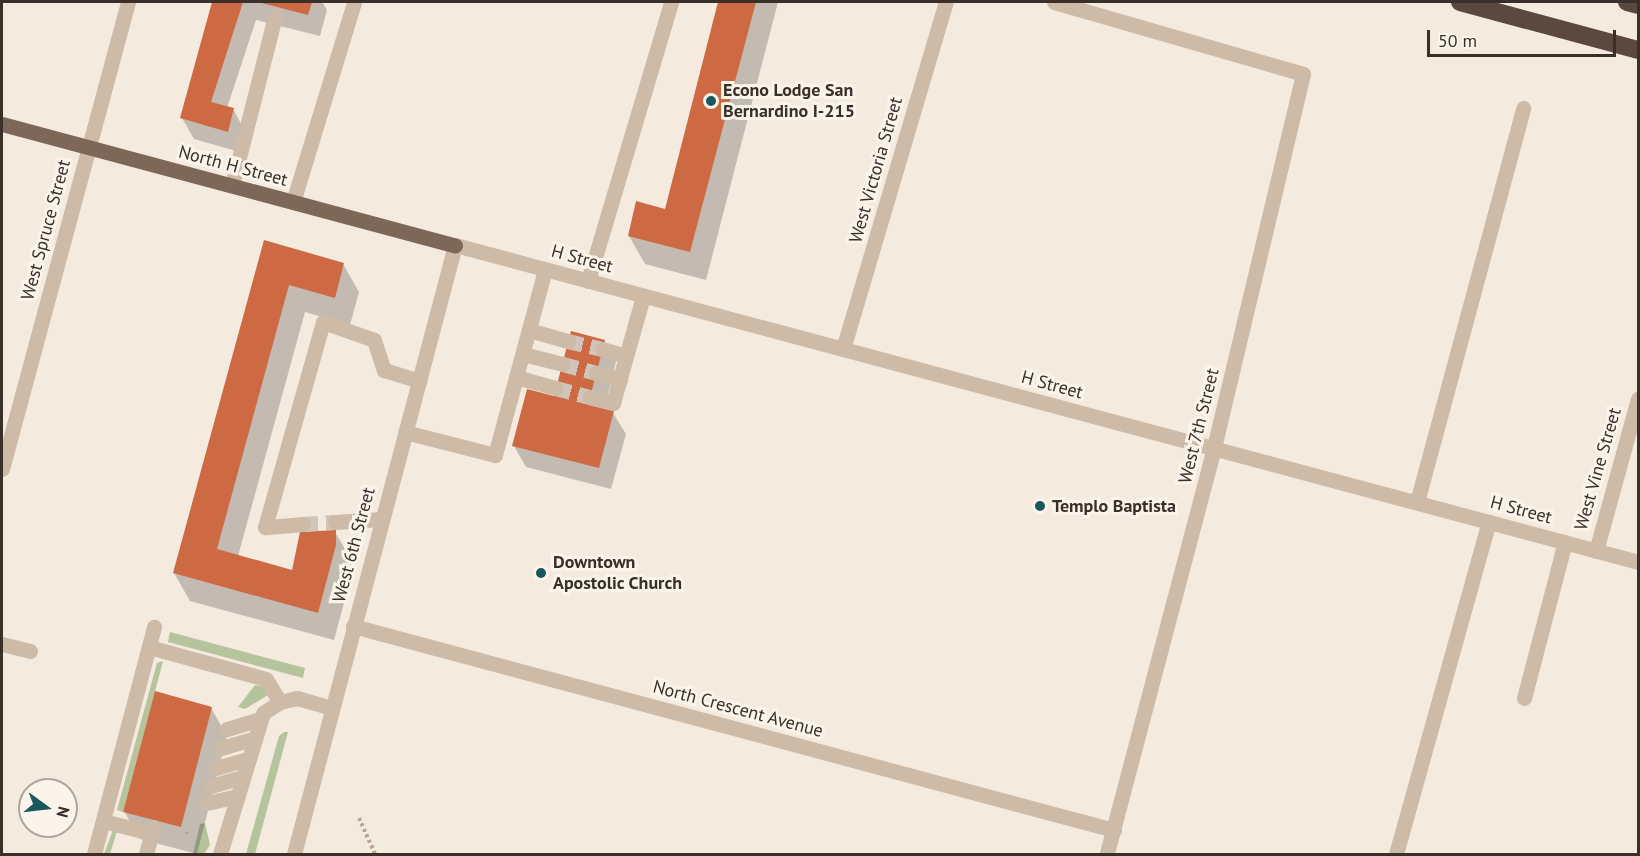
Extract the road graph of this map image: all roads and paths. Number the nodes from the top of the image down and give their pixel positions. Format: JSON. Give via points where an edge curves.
{"nodes":[{"id":1,"x":128,"y":2,"type":"edge"},
{"id":2,"x":354,"y":2,"type":"edge"},
{"id":3,"x":671,"y":2,"type":"edge"},
{"id":4,"x":946,"y":2,"type":"edge"},
{"id":5,"x":1054,"y":2,"type":"edge"},
{"id":6,"x":1460,"y":2,"type":"edge"},
{"id":7,"x":1627,"y":2,"type":"edge"},
{"id":8,"x":1638,"y":5,"type":"edge"},
{"id":9,"x":275,"y":16,"type":"dead end"},
{"id":10,"x":1638,"y":50,"type":"edge"},
{"id":11,"x":1523,"y":108,"type":"dead end"},
{"id":12,"x":2,"y":124,"type":"edge"},
{"id":13,"x":89,"y":148,"type":"junction"},
{"id":14,"x":232,"y":185,"type":"junction"},
{"id":15,"x":293,"y":202,"type":"junction"},
{"id":16,"x":455,"y":245,"type":"junction"},
{"id":17,"x":545,"y":270,"type":"junction"},
{"id":18,"x":588,"y":281,"type":"junction"},
{"id":19,"x":643,"y":296,"type":"junction"},
{"id":20,"x":529,"y":330,"type":"junction"},
{"id":21,"x":568,"y":341,"type":"tunnel mouth"},
{"id":22,"x":602,"y":349,"type":"tunnel mouth"},
{"id":23,"x":843,"y":349,"type":"junction"},
{"id":24,"x":523,"y":354,"type":"junction"},
{"id":25,"x":626,"y":356,"type":"junction"},
{"id":26,"x":562,"y":364,"type":"tunnel mouth"},
{"id":27,"x":596,"y":373,"type":"tunnel mouth"},
{"id":28,"x":516,"y":377,"type":"junction"},
{"id":29,"x":620,"y":380,"type":"junction"},
{"id":30,"x":418,"y":381,"type":"junction"},
{"id":31,"x":556,"y":388,"type":"tunnel mouth"},
{"id":32,"x":590,"y":397,"type":"tunnel mouth"},
{"id":33,"x":1638,"y":399,"type":"edge"},
{"id":34,"x":405,"y":432,"type":"junction"},
{"id":35,"x":1214,"y":448,"type":"junction"},
{"id":36,"x":2,"y":469,"type":"edge"},
{"id":37,"x":1417,"y":502,"type":"junction"},
{"id":38,"x":381,"y":519,"type":"junction"},
{"id":39,"x":335,"y":522,"type":"tunnel mouth"},
{"id":40,"x":1489,"y":522,"type":"junction"},
{"id":41,"x":303,"y":524,"type":"tunnel mouth"},
{"id":42,"x":1565,"y":542,"type":"junction"},
{"id":43,"x":1596,"y":551,"type":"junction"},
{"id":44,"x":1638,"y":562,"type":"edge"},
{"id":45,"x":353,"y":626,"type":"junction"},
{"id":46,"x":154,"y":627,"type":"dead end"},
{"id":47,"x":2,"y":644,"type":"edge"},
{"id":48,"x":149,"y":647,"type":"junction"},
{"id":49,"x":30,"y":651,"type":"dead end"},
{"id":50,"x":1524,"y":698,"type":"dead end"},
{"id":51,"x":280,"y":702,"type":"junction"},
{"id":52,"x":331,"y":708,"type":"junction"},
{"id":53,"x":260,"y":719,"type":"junction"},
{"id":54,"x":227,"y":729,"type":"dead end"},
{"id":55,"x":253,"y":740,"type":"junction"},
{"id":56,"x":221,"y":748,"type":"dead end"},
{"id":57,"x":248,"y":759,"type":"junction"},
{"id":58,"x":216,"y":768,"type":"dead end"},
{"id":59,"x":243,"y":777,"type":"junction"},
{"id":60,"x":211,"y":786,"type":"dead end"},
{"id":61,"x":238,"y":796,"type":"junction"},
{"id":62,"x":207,"y":803,"type":"dead end"},
{"id":63,"x":360,"y":818,"type":"dead end"},
{"id":64,"x":103,"y":821,"type":"junction"},
{"id":65,"x":1114,"y":830,"type":"junction"},
{"id":66,"x":94,"y":855,"type":"edge"},
{"id":67,"x":146,"y":855,"type":"edge"},
{"id":68,"x":220,"y":855,"type":"edge"},
{"id":69,"x":294,"y":855,"type":"edge"},
{"id":70,"x":375,"y":855,"type":"edge"},
{"id":71,"x":1107,"y":855,"type":"edge"},
{"id":72,"x":1396,"y":855,"type":"edge"}],
"edges":[{"from":1,"to":13,"type":"street","name":"West Spruce Street"},
{"from":2,"to":15,"type":"street"},
{"from":3,"to":18,"type":"street"},
{"from":4,"to":23,"type":"street","name":"West Victoria Street"},
{"from":5,"to":35,"type":"street","name":"West 7th Street","via":[[1303,74]]},
{"from":6,"to":10,"type":"highway"},
{"from":7,"to":8,"type":"highway"},
{"from":9,"to":14,"type":"street"},
{"from":11,"to":37,"type":"street"},
{"from":12,"to":13,"type":"main road","name":"North H Street"},
{"from":13,"to":14,"type":"main road","name":"North H Street"},
{"from":13,"to":36,"type":"street","name":"West Spruce Street"},
{"from":14,"to":15,"type":"main road","name":"North H Street"},
{"from":15,"to":16,"type":"main road","name":"North H Street"},
{"from":16,"to":17,"type":"street","name":"H Street"},
{"from":16,"to":30,"type":"street","name":"West 6th Street"},
{"from":17,"to":18,"type":"street","name":"H Street"},
{"from":17,"to":20,"type":"street"},
{"from":18,"to":19,"type":"street","name":"H Street"},
{"from":19,"to":23,"type":"street","name":"H Street"},
{"from":19,"to":25,"type":"street"},
{"from":20,"to":21,"type":"street"},
{"from":20,"to":24,"type":"street"},
{"from":22,"to":25,"type":"street"},
{"from":23,"to":35,"type":"street","name":"H Street"},
{"from":24,"to":26,"type":"street"},
{"from":24,"to":28,"type":"street"},
{"from":25,"to":29,"type":"street"},
{"from":27,"to":29,"type":"street"},
{"from":28,"to":31,"type":"street"},
{"from":28,"to":34,"type":"street","via":[[495,455]]},
{"from":29,"to":32,"type":"street","via":[[613,403]]},
{"from":30,"to":34,"type":"street","name":"West 6th Street"},
{"from":30,"to":41,"type":"street","via":[[384,369],[374,340],[323,322],[265,527]]},
{"from":33,"to":43,"type":"street","name":"West Vine Street"},
{"from":34,"to":38,"type":"street","name":"West 6th Street"},
{"from":35,"to":37,"type":"street","name":"H Street"},
{"from":35,"to":65,"type":"street","name":"West 7th Street"},
{"from":37,"to":40,"type":"street","name":"H Street"},
{"from":38,"to":39,"type":"street"},
{"from":38,"to":45,"type":"street","name":"West 6th Street"},
{"from":40,"to":42,"type":"street","name":"H Street"},
{"from":40,"to":72,"type":"street"},
{"from":42,"to":43,"type":"street","name":"H Street"},
{"from":42,"to":50,"type":"street"},
{"from":43,"to":44,"type":"street","name":"H Street"},
{"from":45,"to":52,"type":"street","name":"West 6th Street"},
{"from":45,"to":65,"type":"street","name":"North Crescent Avenue"},
{"from":46,"to":48,"type":"street"},
{"from":47,"to":49,"type":"street"},
{"from":48,"to":51,"type":"street","via":[[266,679]]},
{"from":48,"to":64,"type":"street"},
{"from":51,"to":52,"type":"street","via":[[297,698]]},
{"from":51,"to":53,"type":"street"},
{"from":52,"to":69,"type":"street","name":"West 6th Street"},
{"from":53,"to":54,"type":"street"},
{"from":53,"to":55,"type":"street"},
{"from":55,"to":56,"type":"street"},
{"from":55,"to":57,"type":"street"},
{"from":57,"to":58,"type":"street"},
{"from":57,"to":59,"type":"street"},
{"from":59,"to":60,"type":"street"},
{"from":59,"to":61,"type":"street"},
{"from":61,"to":62,"type":"street"},
{"from":61,"to":68,"type":"street"},
{"from":63,"to":70,"type":"path"},
{"from":64,"to":66,"type":"street"},
{"from":64,"to":67,"type":"street","via":[[152,830]]},
{"from":65,"to":71,"type":"street","name":"West 7th Street"}]}
